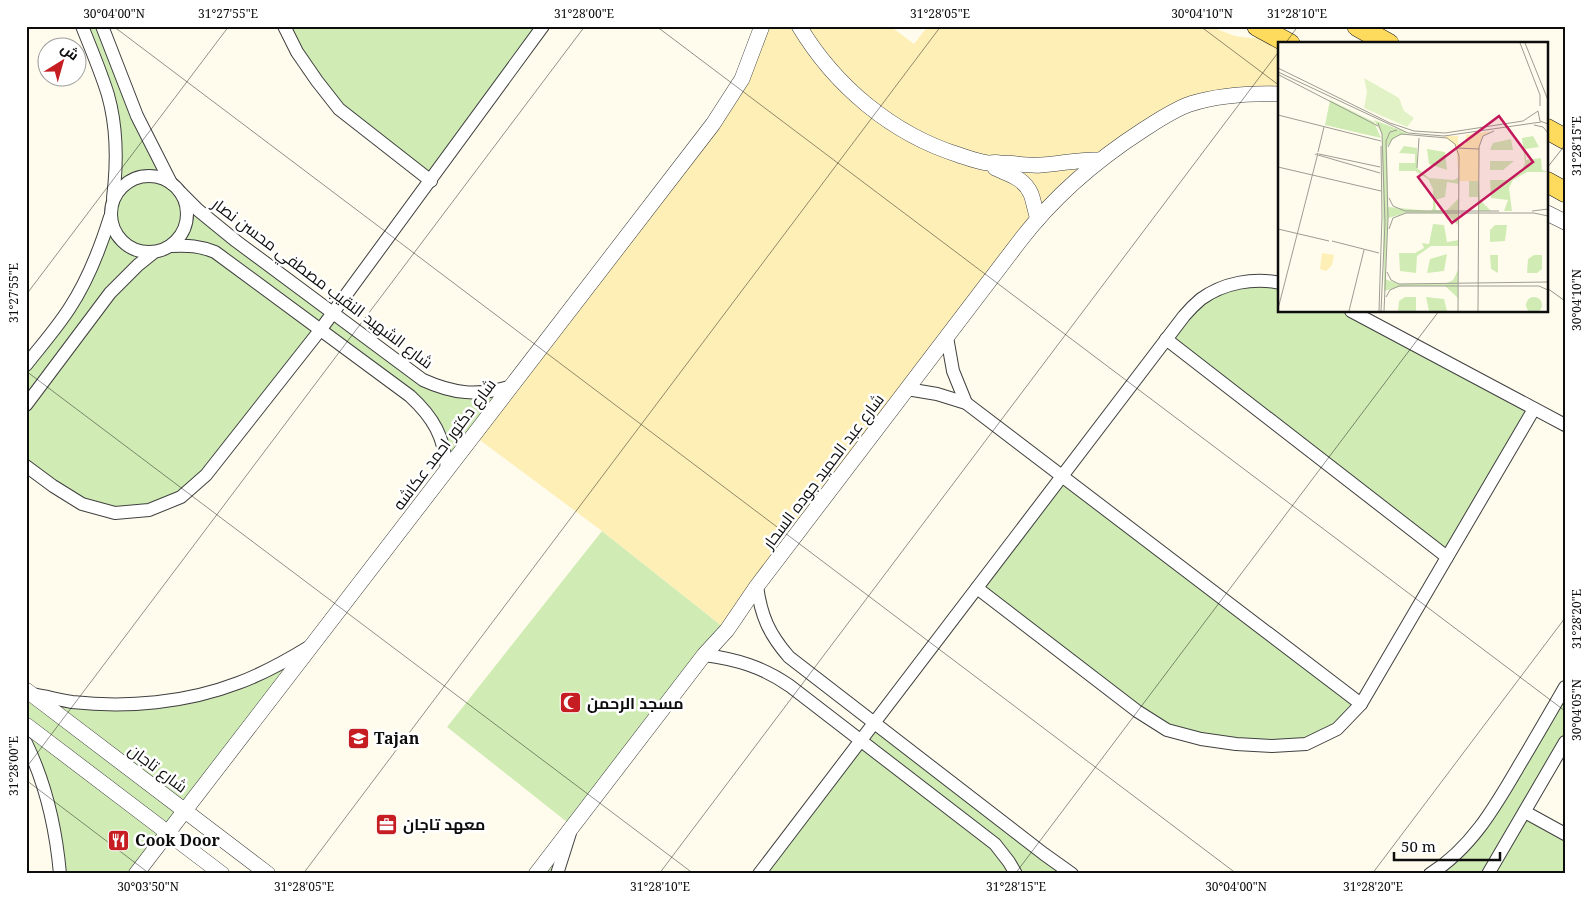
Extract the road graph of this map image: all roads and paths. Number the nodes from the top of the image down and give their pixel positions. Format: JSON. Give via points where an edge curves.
{"nodes":[{"id":1,"x":82,"y":26,"type":"edge"},
{"id":2,"x":102,"y":26,"type":"edge"},
{"id":3,"x":284,"y":26,"type":"edge"},
{"id":4,"x":543,"y":26,"type":"edge"},
{"id":5,"x":762,"y":26,"type":"edge"},
{"id":6,"x":799,"y":26,"type":"edge"},
{"id":7,"x":1257,"y":26,"type":"edge"},
{"id":8,"x":1357,"y":26,"type":"edge"},
{"id":9,"x":1286,"y":42,"type":"edge"},
{"id":10,"x":1385,"y":42,"type":"edge"},
{"id":11,"x":1278,"y":94,"type":"edge"},
{"id":12,"x":1548,"y":130,"type":"edge"},
{"id":13,"x":1565,"y":139,"type":"edge"},
{"id":14,"x":1098,"y":160,"type":"junction"},
{"id":15,"x":988,"y":163,"type":"junction"},
{"id":16,"x":431,"y":181,"type":"junction"},
{"id":17,"x":171,"y":183,"type":"junction"},
{"id":18,"x":1548,"y":183,"type":"edge"},
{"id":19,"x":1565,"y":192,"type":"edge"},
{"id":20,"x":181,"y":193,"type":"junction"},
{"id":21,"x":113,"y":199,"type":"junction"},
{"id":22,"x":1548,"y":213,"type":"edge"},
{"id":23,"x":110,"y":218,"type":"junction"},
{"id":24,"x":1038,"y":218,"type":"junction"},
{"id":25,"x":1565,"y":222,"type":"edge"},
{"id":26,"x":171,"y":246,"type":"junction"},
{"id":27,"x":153,"y":253,"type":"junction"},
{"id":28,"x":1278,"y":283,"type":"edge"},
{"id":29,"x":1353,"y":312,"type":"edge"},
{"id":30,"x":333,"y":314,"type":"junction"},
{"id":31,"x":322,"y":330,"type":"junction"},
{"id":32,"x":947,"y":337,"type":"junction"},
{"id":33,"x":1166,"y":339,"type":"junction"},
{"id":34,"x":26,"y":365,"type":"edge"},
{"id":35,"x":510,"y":387,"type":"junction"},
{"id":36,"x":907,"y":389,"type":"junction"},
{"id":37,"x":966,"y":403,"type":"junction"},
{"id":38,"x":26,"y":405,"type":"edge"},
{"id":39,"x":1534,"y":409,"type":"junction"},
{"id":40,"x":1565,"y":425,"type":"edge"},
{"id":41,"x":26,"y":466,"type":"edge"},
{"id":42,"x":447,"y":469,"type":"junction"},
{"id":43,"x":1062,"y":477,"type":"junction"},
{"id":44,"x":1447,"y":557,"type":"junction"},
{"id":45,"x":757,"y":586,"type":"junction"},
{"id":46,"x":977,"y":588,"type":"junction"},
{"id":47,"x":311,"y":646,"type":"junction"},
{"id":48,"x":704,"y":655,"type":"junction"},
{"id":49,"x":1565,"y":687,"type":"edge"},
{"id":50,"x":28,"y":692,"type":"edge"},
{"id":51,"x":1361,"y":704,"type":"junction"},
{"id":52,"x":874,"y":724,"type":"junction"},
{"id":53,"x":26,"y":725,"type":"edge"},
{"id":54,"x":861,"y":740,"type":"junction"},
{"id":55,"x":1565,"y":742,"type":"edge"},
{"id":56,"x":26,"y":743,"type":"edge"},
{"id":57,"x":184,"y":810,"type":"junction"},
{"id":58,"x":1525,"y":812,"type":"junction"},
{"id":59,"x":572,"y":826,"type":"junction"},
{"id":60,"x":167,"y":832,"type":"junction"},
{"id":61,"x":1565,"y":834,"type":"edge"},
{"id":62,"x":60,"y":874,"type":"edge"},
{"id":63,"x":136,"y":874,"type":"edge"},
{"id":64,"x":222,"y":874,"type":"edge"},
{"id":65,"x":268,"y":874,"type":"edge"},
{"id":66,"x":536,"y":874,"type":"edge"},
{"id":67,"x":557,"y":874,"type":"edge"},
{"id":68,"x":759,"y":874,"type":"edge"},
{"id":69,"x":1016,"y":874,"type":"edge"},
{"id":70,"x":1072,"y":874,"type":"edge"},
{"id":71,"x":1430,"y":874,"type":"edge"},
{"id":72,"x":1488,"y":874,"type":"edge"}],
"edges":[{"from":1,"to":21,"type":"street","via":[[108,96],[115,148]]},
{"from":2,"to":17,"type":"street","via":[[137,116]]},
{"from":3,"to":16,"type":"street","via":[[297,52],[339,109]]},
{"from":4,"to":16,"type":"street"},
{"from":5,"to":35,"type":"street","name":"شارع دكتور احمد عكاشه","via":[[742,79],[713,124]]},
{"from":6,"to":15,"type":"street","via":[[825,64],[867,105],[890,122],[942,150]]},
{"from":7,"to":9,"type":"main road"},
{"from":8,"to":10,"type":"main road"},
{"from":11,"to":14,"type":"street","name":"شارع عبد الحميد جوده السحار","via":[[1234,94],[1187,105]]},
{"from":12,"to":13,"type":"main road"},
{"from":14,"to":15,"type":"street","via":[[1032,165]]},
{"from":14,"to":24,"type":"street","name":"شارع عبد الحميد جوده السحار"},
{"from":15,"to":24,"type":"street","via":[[1014,176],[1027,187]]},
{"from":16,"to":30,"type":"street"},
{"from":17,"to":20,"type":"street"},
{"from":17,"to":21,"type":"street","via":[[161,178],[138,177],[123,186]]},
{"from":18,"to":19,"type":"main road"},
{"from":20,"to":26,"type":"street","via":[[187,222]]},
{"from":20,"to":30,"type":"street","name":"شارع الشهيد النقيب مصطفي محسن نصار","via":[[236,241]]},
{"from":21,"to":23,"type":"street"},
{"from":22,"to":25,"type":"street"},
{"from":23,"to":27,"type":"street","via":[[113,230],[129,248]]},
{"from":23,"to":34,"type":"street","via":[[93,263],[69,309]]},
{"from":24,"to":32,"type":"street","name":"شارع عبد الحميد جوده السحار"},
{"from":26,"to":27,"type":"street"},
{"from":26,"to":31,"type":"street","via":[[201,247],[215,252]]},
{"from":27,"to":38,"type":"street","via":[[110,293]]},
{"from":28,"to":33,"type":"street","via":[[1246,281],[1222,287],[1201,299]]},
{"from":29,"to":39,"type":"street"},
{"from":30,"to":31,"type":"street"},
{"from":30,"to":35,"type":"street","name":"شارع الشهيد النقيب مصطفي محسن نصار","via":[[423,380],[439,387],[474,393]]},
{"from":31,"to":41,"type":"street","via":[[206,475],[181,497],[149,510],[115,513],[82,504]]},
{"from":31,"to":42,"type":"street","via":[[423,407],[440,436]]},
{"from":32,"to":36,"type":"street","name":"شارع عبد الحميد جوده السحار"},
{"from":32,"to":37,"type":"street","via":[[954,371]]},
{"from":33,"to":43,"type":"street"},
{"from":33,"to":44,"type":"street"},
{"from":35,"to":42,"type":"street","name":"شارع دكتور احمد عكاشه"},
{"from":36,"to":37,"type":"street"},
{"from":36,"to":45,"type":"street","name":"شارع عبد الحميد جوده السحار"},
{"from":37,"to":43,"type":"street"},
{"from":39,"to":40,"type":"street"},
{"from":39,"to":44,"type":"street"},
{"from":42,"to":47,"type":"street","name":"شارع دكتور احمد عكاشه"},
{"from":43,"to":46,"type":"street"},
{"from":43,"to":51,"type":"street"},
{"from":44,"to":51,"type":"street"},
{"from":45,"to":48,"type":"street","name":"شارع عبد الحميد جوده السحار","via":[[727,630]]},
{"from":45,"to":52,"type":"street","via":[[766,625],[788,657]]},
{"from":46,"to":51,"type":"street","via":[[1137,711],[1167,730],[1236,744],[1306,744],[1337,729]]},
{"from":46,"to":52,"type":"street"},
{"from":47,"to":50,"type":"street","via":[[237,684],[155,703],[72,702]]},
{"from":47,"to":57,"type":"street","name":"شارع دكتور احمد عكاشه"},
{"from":48,"to":54,"type":"street","via":[[741,661],[775,675]]},
{"from":48,"to":59,"type":"street","name":"شارع عبد الحميد جوده السحار"},
{"from":49,"to":71,"type":"street","via":[[1475,835]]},
{"from":50,"to":57,"type":"street","name":"شارع تاجان"},
{"from":52,"to":54,"type":"street"},
{"from":52,"to":70,"type":"street"},
{"from":53,"to":60,"type":"street"},
{"from":54,"to":68,"type":"street"},
{"from":54,"to":69,"type":"street","via":[[995,844]]},
{"from":55,"to":58,"type":"street"},
{"from":56,"to":62,"type":"street","via":[[48,803]]},
{"from":57,"to":60,"type":"street","name":"شارع دكتور احمد عكاشه"},
{"from":57,"to":65,"type":"street","name":"شارع تاجان"},
{"from":58,"to":61,"type":"street"},
{"from":58,"to":72,"type":"street"},
{"from":59,"to":66,"type":"street","name":"شارع عبد الحميد جوده السحار"},
{"from":59,"to":67,"type":"street"},
{"from":60,"to":63,"type":"street","name":"شارع دكتور احمد عكاشه"},
{"from":60,"to":64,"type":"street"}]}
